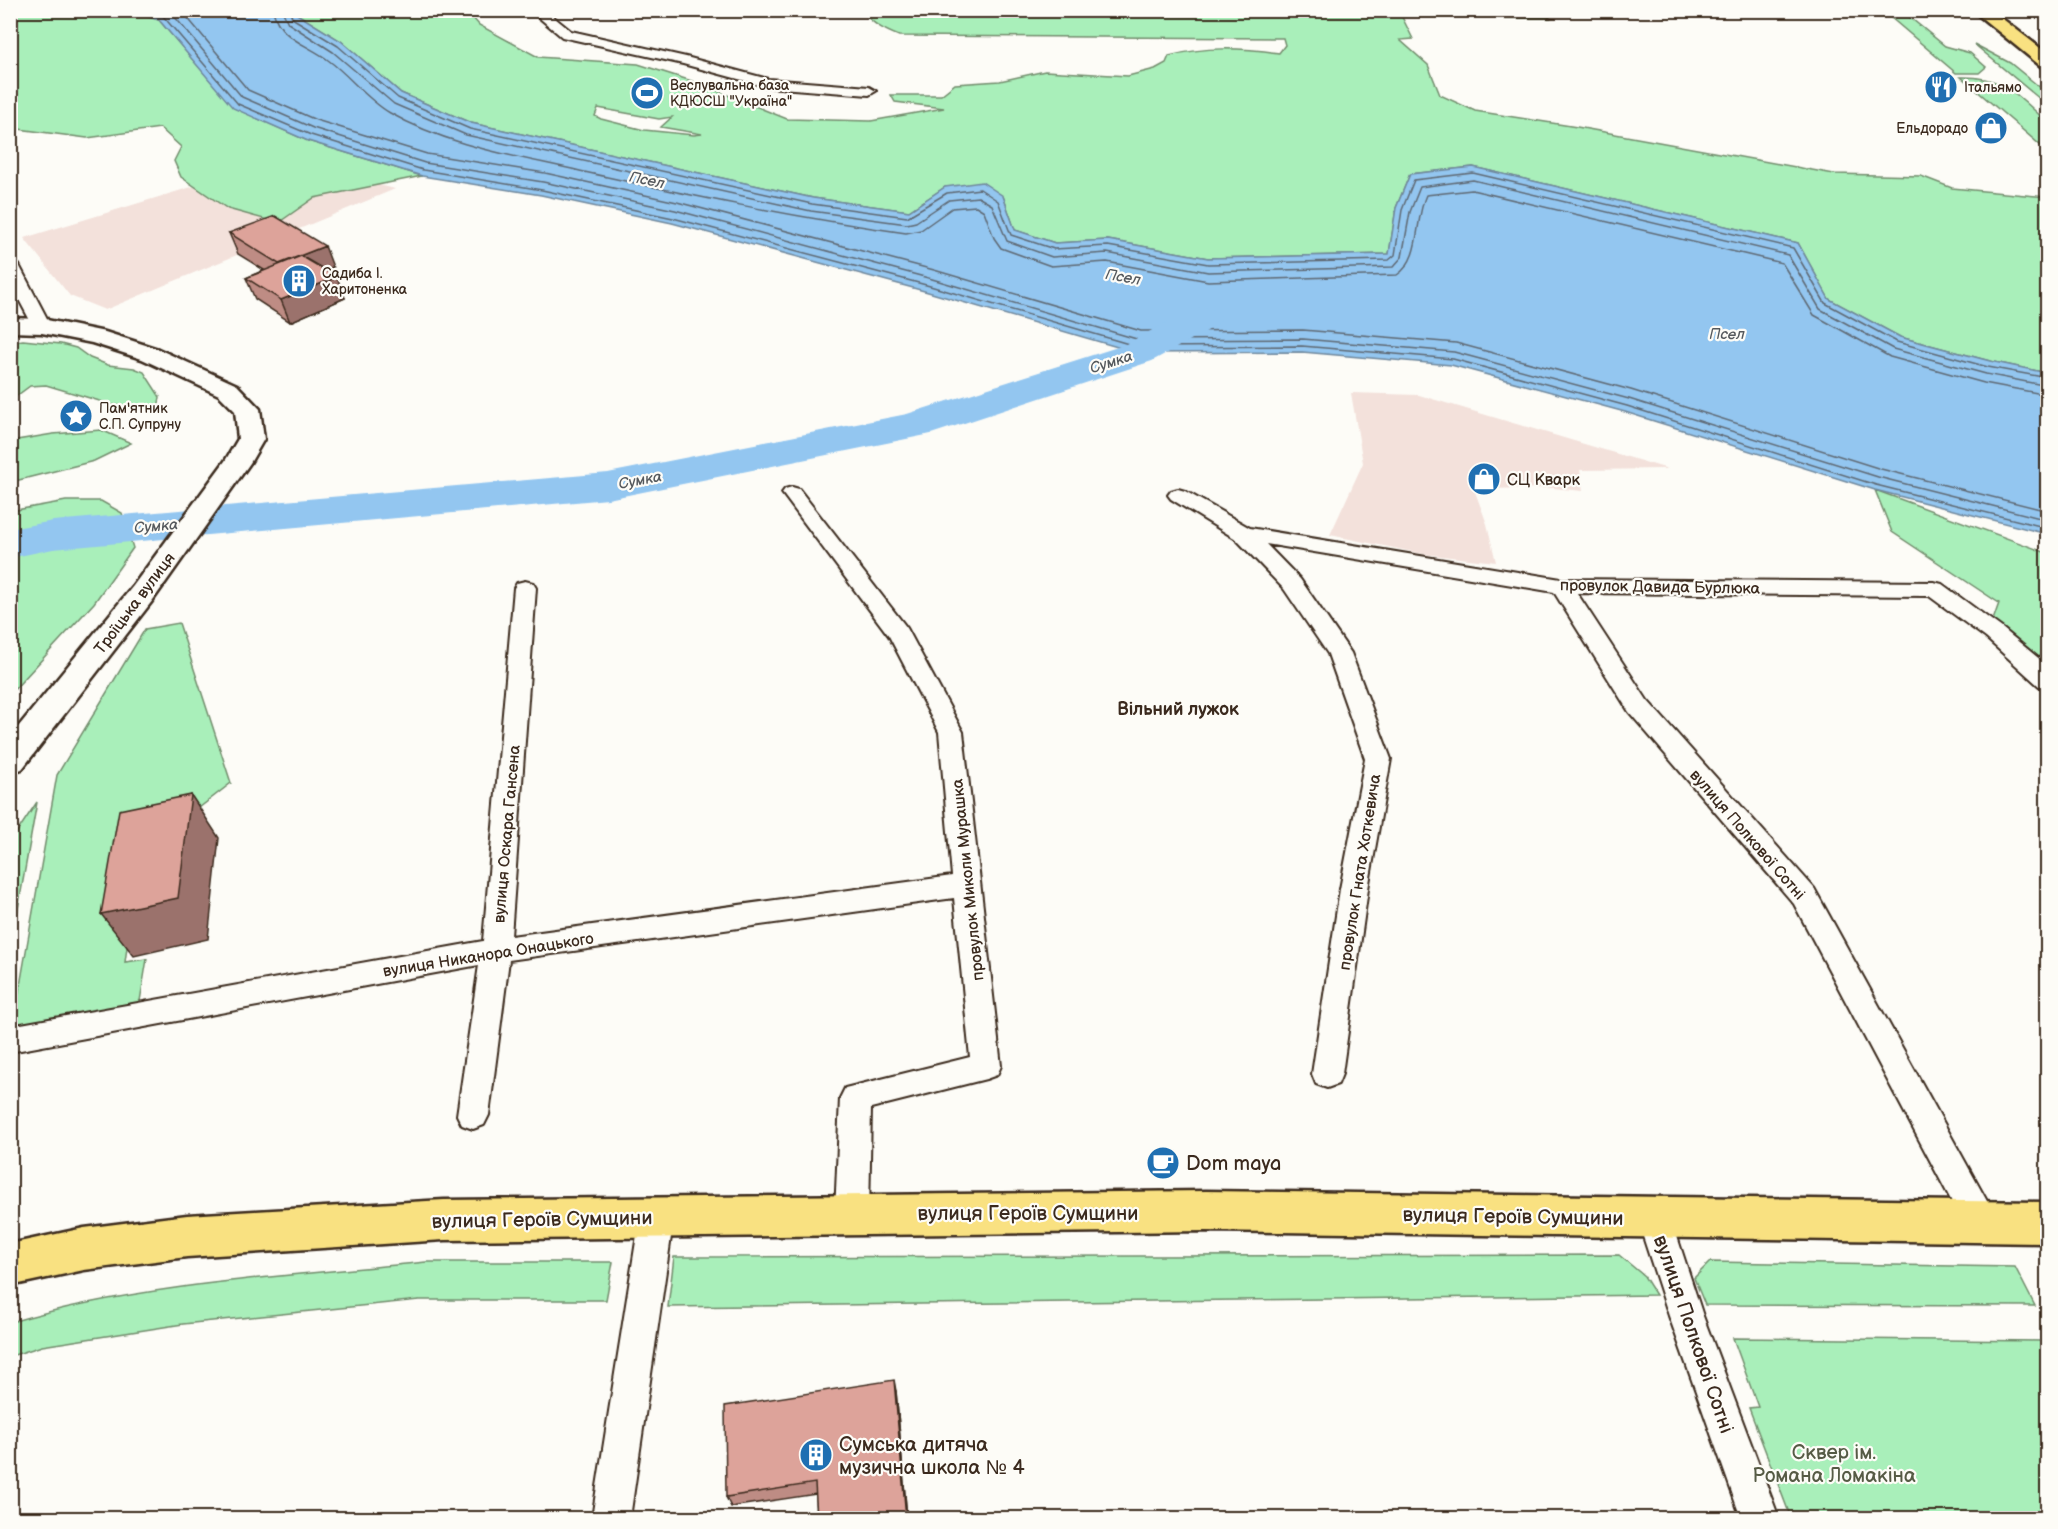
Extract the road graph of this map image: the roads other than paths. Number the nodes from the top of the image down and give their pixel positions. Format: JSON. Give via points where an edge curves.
{"nodes":[{"id":1,"x":536,"y":10,"type":"edge"},
{"id":2,"x":1980,"y":10,"type":"edge"},
{"id":3,"x":2048,"y":63,"type":"edge"},
{"id":4,"x":869,"y":91,"type":"dead end"},
{"id":5,"x":10,"y":265,"type":"edge"},
{"id":6,"x":10,"y":325,"type":"edge"},
{"id":7,"x":42,"y":326,"type":"junction"},
{"id":8,"x":792,"y":493,"type":"dead end"},
{"id":9,"x":1178,"y":495,"type":"dead end"},
{"id":10,"x":1244,"y":534,"type":"junction"},
{"id":11,"x":1561,"y":586,"type":"junction"},
{"id":12,"x":525,"y":588,"type":"dead end"},
{"id":13,"x":2048,"y":680,"type":"edge"},
{"id":14,"x":10,"y":761,"type":"edge"},
{"id":15,"x":968,"y":885,"type":"junction"},
{"id":16,"x":496,"y":950,"type":"junction"},
{"id":17,"x":10,"y":1039,"type":"edge"},
{"id":18,"x":1327,"y":1074,"type":"dead end"},
{"id":19,"x":473,"y":1115,"type":"dead end"},
{"id":20,"x":852,"y":1214,"type":"junction"},
{"id":21,"x":657,"y":1216,"type":"junction"},
{"id":22,"x":1654,"y":1218,"type":"junction"},
{"id":23,"x":1981,"y":1223,"type":"junction"},
{"id":24,"x":2048,"y":1223,"type":"edge"},
{"id":25,"x":10,"y":1247,"type":"edge"},
{"id":26,"x":84,"y":1249,"type":"junction"},
{"id":27,"x":10,"y":1265,"type":"edge"},
{"id":28,"x":611,"y":1518,"type":"edge"},
{"id":29,"x":1760,"y":1518,"type":"edge"}],
"edges":[{"from":1,"to":4,"type":"street","via":[[567,34],[735,75],[768,83]]},
{"from":2,"to":3,"type":"main road"},
{"from":5,"to":7,"type":"street"},
{"from":6,"to":7,"type":"main road","name":"Троїцька вулиця"},
{"from":7,"to":14,"type":"main road","name":"Троїцька вулиця","via":[[97,337],[150,354],[228,390],[247,409],[250,439],[143,593]]},
{"from":8,"to":15,"type":"street","name":"провулок Миколи Мурашка","via":[[899,633],[951,732]]},
{"from":9,"to":10,"type":"street","name":"провулок Гната Хоткевича"},
{"from":10,"to":11,"type":"street","name":"провулок Давида Бурлюка"},
{"from":10,"to":18,"type":"street","name":"провулок Гната Хоткевича","via":[[1292,584],[1339,652],[1378,759]]},
{"from":11,"to":13,"type":"street","name":"провулок Давида Бурлюка","via":[[1934,589],[1994,633]]},
{"from":11,"to":23,"type":"street","name":"вулиця Полкової Сотні","via":[[1638,706],[1804,896]]},
{"from":12,"to":16,"type":"street","name":"вулиця Оскара Гансена"},
{"from":15,"to":16,"type":"street","name":"вулиця Никанора Онацького"},
{"from":15,"to":20,"type":"street","name":"провулок Миколи Мурашка","via":[[986,1066],[856,1098]]},
{"from":16,"to":17,"type":"street","name":"вулиця Никанора Онацького"},
{"from":16,"to":19,"type":"street","name":"вулиця Оскара Гансена"},
{"from":20,"to":21,"type":"main road","name":"вулиця Героїв Сумщини"},
{"from":20,"to":22,"type":"main road","name":"вулиця Героїв Сумщини","via":[[1206,1211]]},
{"from":21,"to":26,"type":"main road","name":"вулиця Героїв Сумщини","via":[[444,1220],[187,1236]]},
{"from":21,"to":28,"type":"street"},
{"from":22,"to":23,"type":"main road","name":"вулиця Героїв Сумщини"},
{"from":22,"to":29,"type":"street","name":"вулиця Полкової Сотні"},
{"from":23,"to":24,"type":"main road","name":"вулиця Героїв Сумщини"},
{"from":25,"to":26,"type":"main road"},
{"from":26,"to":27,"type":"main road","name":"вулиця Героїв Сумщини"}]}
